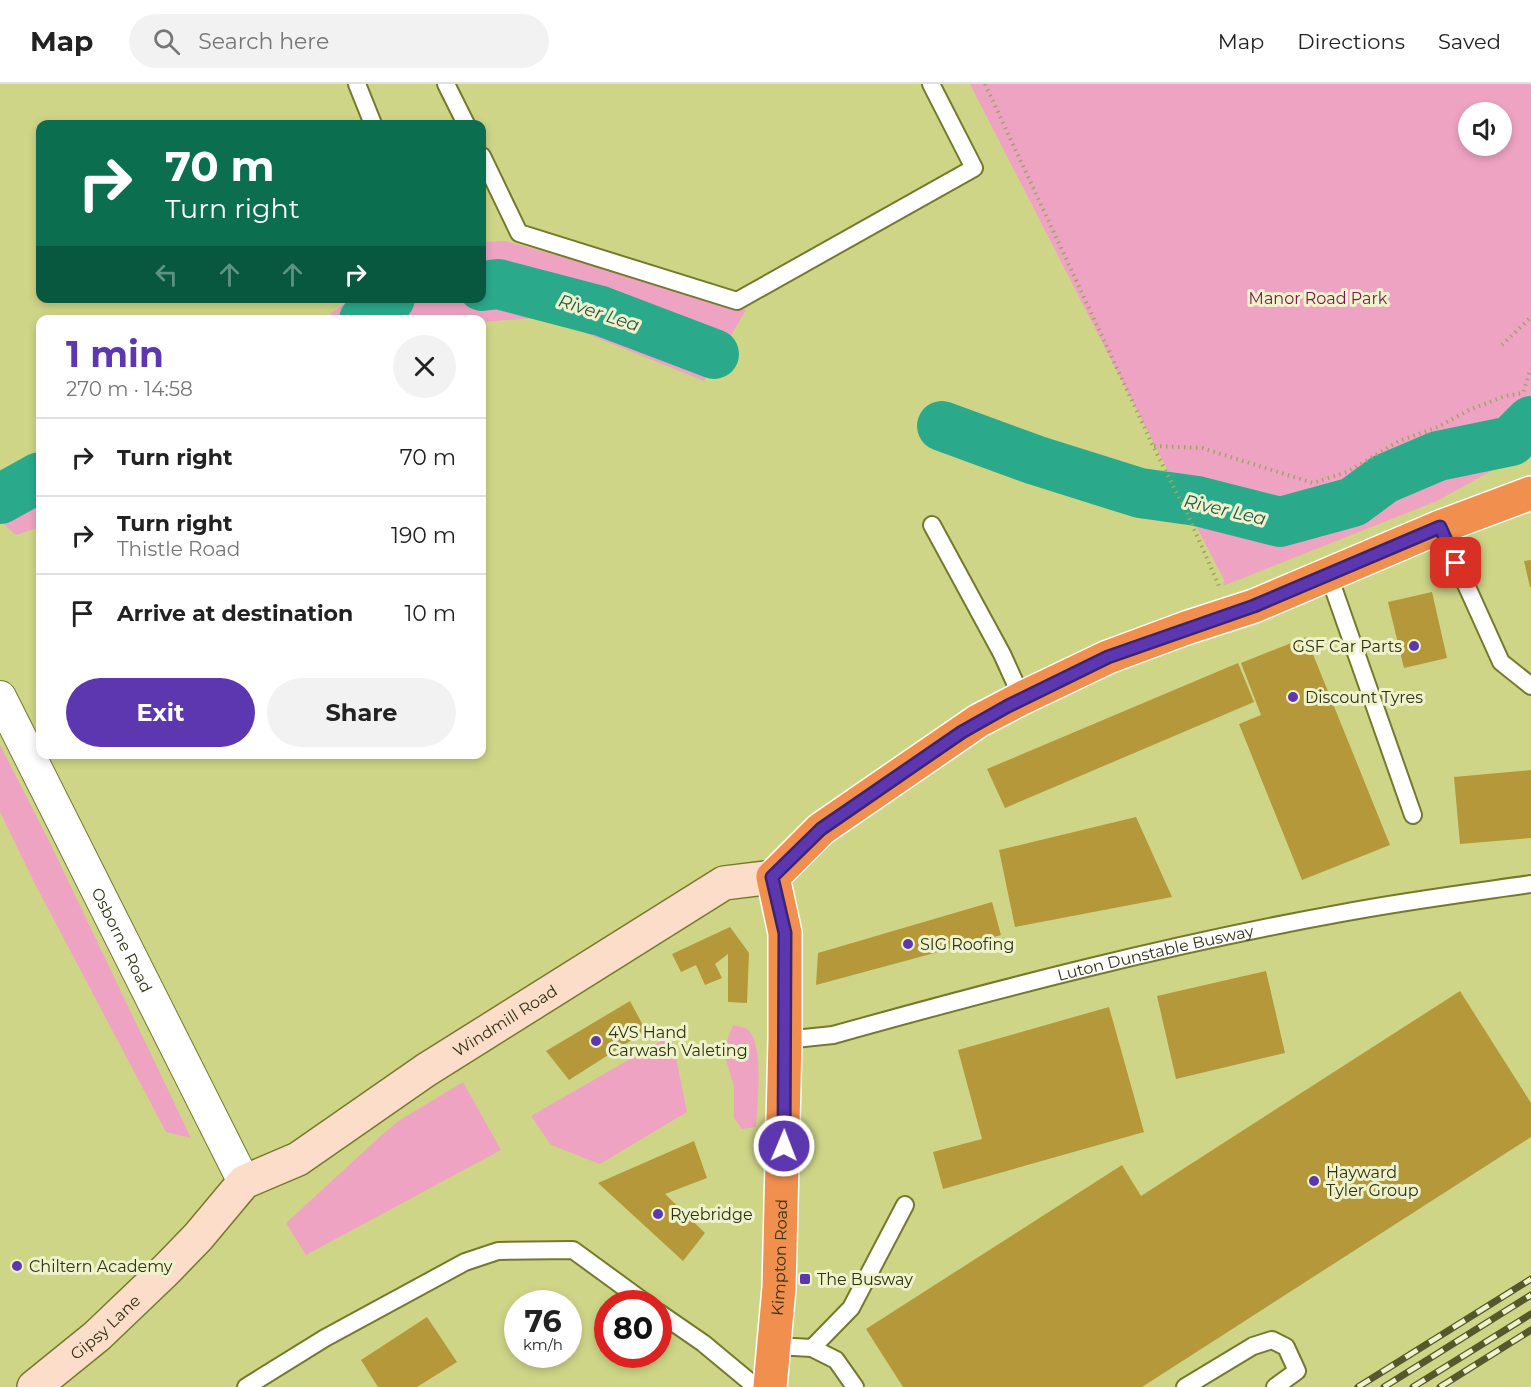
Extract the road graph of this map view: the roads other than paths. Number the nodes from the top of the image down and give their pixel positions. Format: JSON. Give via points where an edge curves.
{"nodes":[{"id":1,"x":357,"y":84,"type":"edge"},
{"id":2,"x":446,"y":84,"type":"edge"},
{"id":3,"x":931,"y":84,"type":"edge"},
{"id":4,"x":371,"y":120,"type":"edge"},
{"id":5,"x":464,"y":120,"type":"edge"},
{"id":6,"x":486,"y":164,"type":"edge"},
{"id":7,"x":1531,"y":493,"type":"edge"},
{"id":8,"x":932,"y":525,"type":"dead end"},
{"id":9,"x":1440,"y":527,"type":"junction"},
{"id":10,"x":1329,"y":576,"type":"junction"},
{"id":11,"x":1531,"y":686,"type":"edge"},
{"id":12,"x":0,"y":697,"type":"edge"},
{"id":13,"x":1022,"y":698,"type":"junction"},
{"id":14,"x":1413,"y":815,"type":"dead end"},
{"id":15,"x":772,"y":877,"type":"junction"},
{"id":16,"x":1531,"y":884,"type":"edge"},
{"id":17,"x":785,"y":1040,"type":"junction"},
{"id":18,"x":244,"y":1182,"type":"junction"},
{"id":19,"x":905,"y":1205,"type":"dead end"},
{"id":20,"x":628,"y":1290,"type":"edge"},
{"id":21,"x":672,"y":1322,"type":"edge"},
{"id":22,"x":775,"y":1346,"type":"junction"},
{"id":23,"x":812,"y":1348,"type":"junction"},
{"id":24,"x":34,"y":1387,"type":"edge"},
{"id":25,"x":246,"y":1387,"type":"edge"},
{"id":26,"x":756,"y":1387,"type":"edge"},
{"id":27,"x":770,"y":1387,"type":"edge"},
{"id":28,"x":855,"y":1387,"type":"edge"},
{"id":29,"x":1185,"y":1387,"type":"edge"},
{"id":30,"x":1275,"y":1387,"type":"edge"}],
"edges":[{"from":1,"to":4,"type":"lane"},
{"from":2,"to":5,"type":"lane"},
{"from":3,"to":6,"type":"lane","via":[[974,168],[737,301],[519,233]]},
{"from":7,"to":9,"type":"highway"},
{"from":8,"to":13,"type":"lane"},
{"from":9,"to":10,"type":"highway"},
{"from":9,"to":11,"type":"lane","via":[[1501,663]]},
{"from":10,"to":13,"type":"highway","via":[[1108,657]]},
{"from":10,"to":14,"type":"lane"},
{"from":12,"to":18,"type":"street","name":"Osborne Road"},
{"from":13,"to":15,"type":"highway","via":[[969,728],[821,829]]},
{"from":15,"to":17,"type":"highway","name":"Kimpton Road","via":[[785,933]]},
{"from":15,"to":18,"type":"main road","name":"Windmill Road","via":[[724,883],[426,1070],[298,1159]]},
{"from":16,"to":17,"type":"lane","name":"Luton Dunstable Busway","via":[[1342,912],[1207,940],[833,1035]]},
{"from":17,"to":22,"type":"highway","name":"Kimpton Road"},
{"from":18,"to":24,"type":"main road","name":"Gipsy Lane","via":[[165,1271],[97,1336]]},
{"from":19,"to":23,"type":"lane","via":[[851,1308]]},
{"from":20,"to":25,"type":"lane","via":[[573,1250],[498,1251],[455,1267],[325,1338]]},
{"from":21,"to":26,"type":"lane"},
{"from":22,"to":23,"type":"lane"},
{"from":22,"to":27,"type":"highway","name":"Kimpton Road"},
{"from":23,"to":28,"type":"lane","via":[[836,1360]]},
{"from":29,"to":30,"type":"lane","via":[[1253,1346],[1272,1340],[1286,1347],[1297,1371]]}]}
